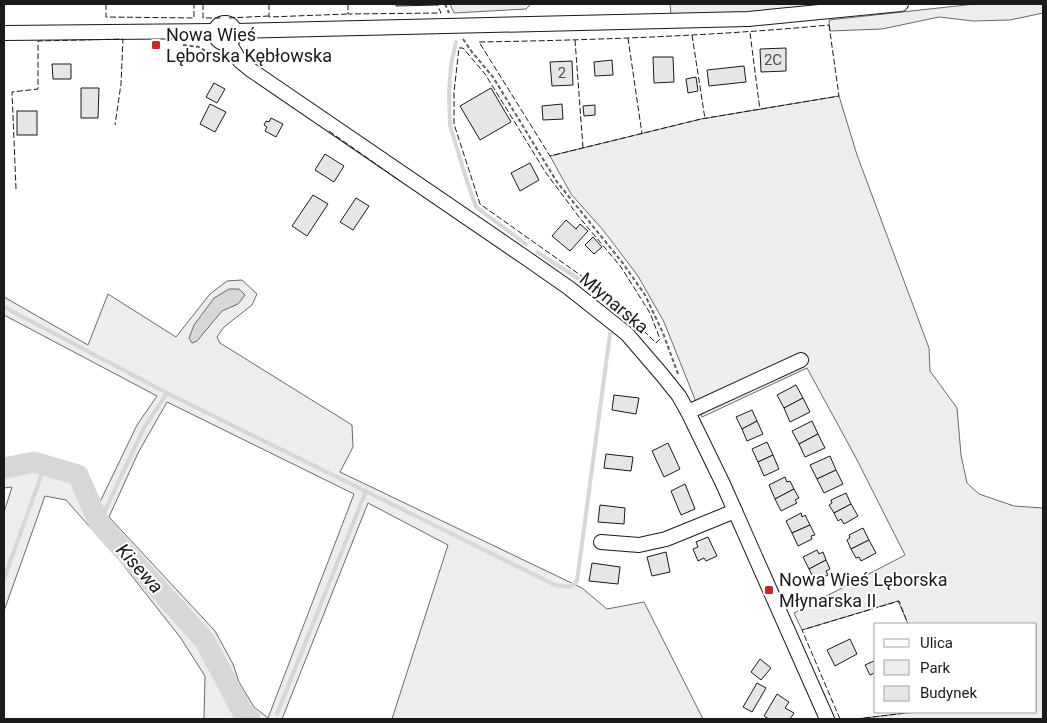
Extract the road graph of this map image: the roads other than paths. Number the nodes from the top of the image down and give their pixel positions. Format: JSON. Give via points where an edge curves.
{"nodes":[{"id":1,"x":901,"y":4,"type":"edge"},
{"id":2,"x":4,"y":33,"type":"edge"},
{"id":3,"x":232,"y":37,"type":"junction"},
{"id":4,"x":801,"y":360,"type":"dead end"},
{"id":5,"x":688,"y":412,"type":"junction"},
{"id":6,"x":735,"y":510,"type":"junction"},
{"id":7,"x":601,"y":542,"type":"dead end"},
{"id":8,"x":824,"y":718,"type":"edge"}],
"edges":[{"from":1,"to":3,"type":"street","via":[[748,19],[455,25]]},
{"from":2,"to":3,"type":"street","via":[[215,31],[219,24],[227,22],[231,24]]},
{"from":3,"to":5,"type":"street","name":"Młynarska","via":[[240,61],[251,70],[569,288],[627,334]]},
{"from":4,"to":5,"type":"street"},
{"from":5,"to":6,"type":"street","name":"Młynarska"},
{"from":6,"to":7,"type":"street","via":[[666,539],[639,546]]},
{"from":6,"to":8,"type":"street","name":"Młynarska"}]}
